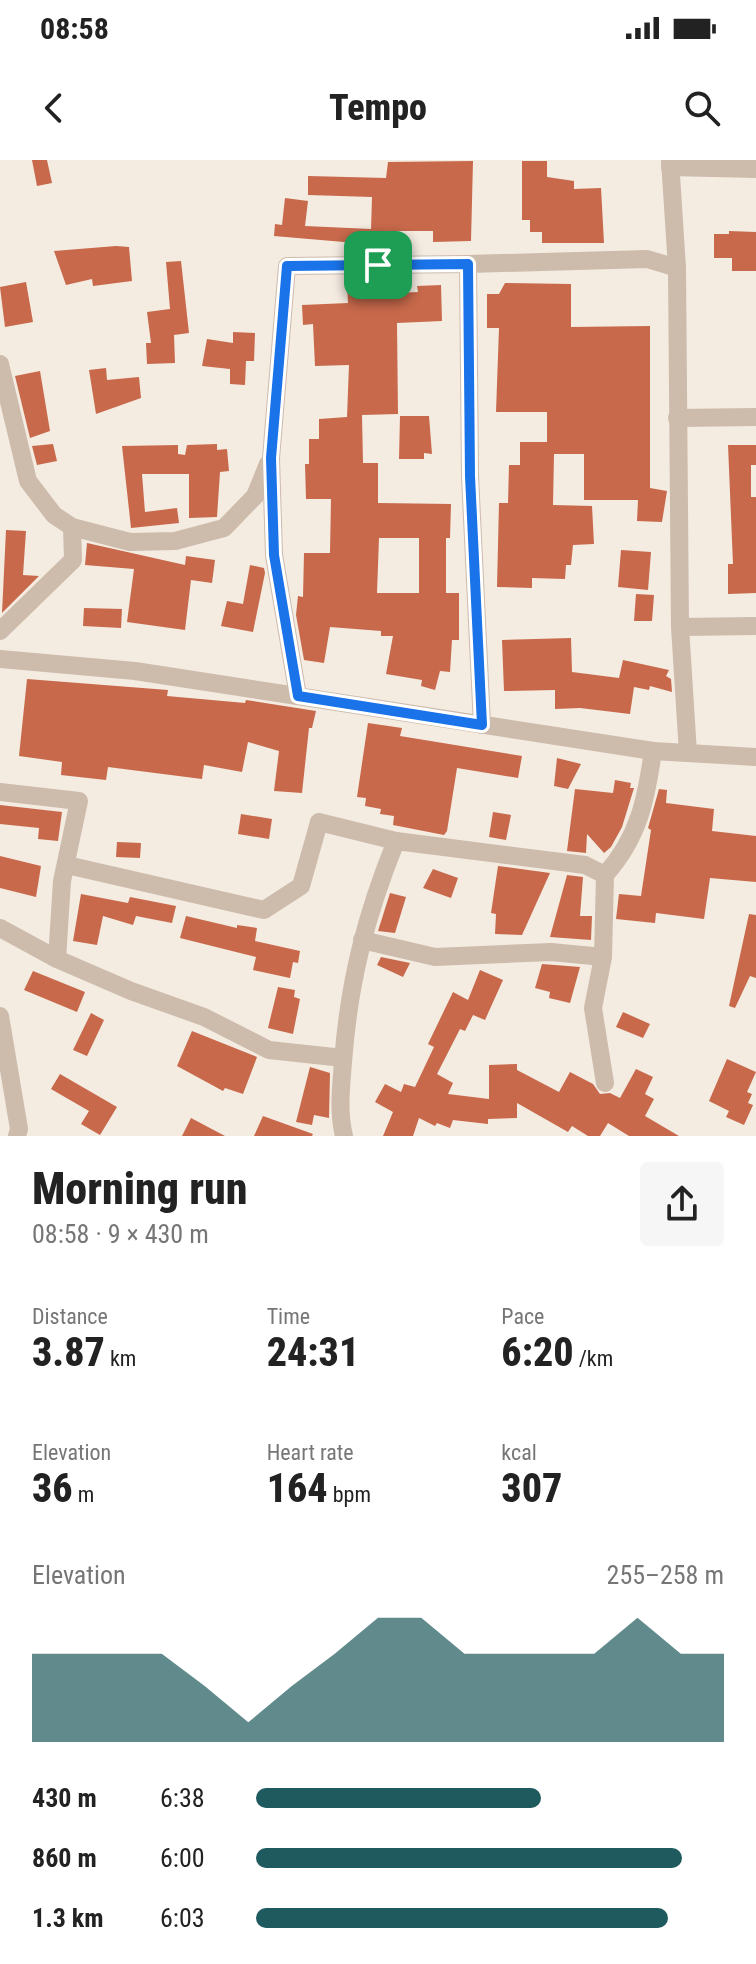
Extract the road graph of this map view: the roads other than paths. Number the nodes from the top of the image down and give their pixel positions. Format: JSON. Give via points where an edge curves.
{"nodes":[{"id":1,"x":670,"y":164,"type":"edge"},
{"id":2,"x":756,"y":169,"type":"edge"},
{"id":3,"x":468,"y":264,"type":"junction"},
{"id":4,"x":677,"y":268,"type":"junction"},
{"id":5,"x":0,"y":364,"type":"edge"},
{"id":6,"x":756,"y":417,"type":"edge"},
{"id":7,"x":677,"y":418,"type":"junction"},
{"id":8,"x":271,"y":458,"type":"junction"},
{"id":9,"x":72,"y":527,"type":"junction"},
{"id":10,"x":756,"y":626,"type":"edge"},
{"id":11,"x":680,"y":627,"type":"junction"},
{"id":12,"x":0,"y":631,"type":"edge"},
{"id":13,"x":0,"y":659,"type":"edge"},
{"id":14,"x":298,"y":696,"type":"junction"},
{"id":15,"x":482,"y":725,"type":"junction"},
{"id":16,"x":653,"y":751,"type":"junction"},
{"id":17,"x":688,"y":753,"type":"junction"},
{"id":18,"x":756,"y":757,"type":"edge"},
{"id":19,"x":0,"y":792,"type":"edge"},
{"id":20,"x":396,"y":841,"type":"junction"},
{"id":21,"x":67,"y":865,"type":"junction"},
{"id":22,"x":605,"y":875,"type":"junction"},
{"id":23,"x":0,"y":928,"type":"edge"},
{"id":24,"x":362,"y":940,"type":"junction"},
{"id":25,"x":603,"y":957,"type":"junction"},
{"id":26,"x":57,"y":959,"type":"junction"},
{"id":27,"x":0,"y":1016,"type":"edge"},
{"id":28,"x":343,"y":1058,"type":"junction"},
{"id":29,"x":605,"y":1083,"type":"dead end"},
{"id":30,"x":17,"y":1136,"type":"edge"},
{"id":31,"x":344,"y":1136,"type":"edge"}],
"edges":[{"from":1,"to":2,"type":"street"},
{"from":1,"to":4,"type":"street"},
{"from":3,"to":4,"type":"street","via":[[647,259]]},
{"from":3,"to":8,"type":"street","via":[[287,266]]},
{"from":3,"to":15,"type":"street","via":[[470,476]]},
{"from":4,"to":7,"type":"street"},
{"from":5,"to":9,"type":"street","via":[[28,481],[54,515]]},
{"from":6,"to":7,"type":"street"},
{"from":7,"to":11,"type":"street"},
{"from":8,"to":9,"type":"street","via":[[255,496],[224,528],[175,541],[130,542]]},
{"from":8,"to":14,"type":"street","via":[[274,555]]},
{"from":9,"to":12,"type":"street","via":[[73,560]]},
{"from":10,"to":11,"type":"street"},
{"from":11,"to":17,"type":"street"},
{"from":13,"to":14,"type":"street","via":[[135,671]]},
{"from":14,"to":15,"type":"street"},
{"from":15,"to":16,"type":"street"},
{"from":16,"to":17,"type":"street"},
{"from":16,"to":22,"type":"street","via":[[646,802],[620,859]]},
{"from":17,"to":18,"type":"street"},
{"from":19,"to":21,"type":"street","via":[[79,801]]},
{"from":20,"to":21,"type":"street","via":[[319,822],[301,886],[264,910]]},
{"from":20,"to":22,"type":"street","via":[[585,865]]},
{"from":20,"to":24,"type":"street"},
{"from":21,"to":26,"type":"street"},
{"from":22,"to":25,"type":"street"},
{"from":23,"to":26,"type":"street"},
{"from":24,"to":25,"type":"street","via":[[435,957],[551,952]]},
{"from":24,"to":28,"type":"street"},
{"from":25,"to":29,"type":"street","via":[[593,1008]]},
{"from":26,"to":28,"type":"street","via":[[204,1017],[269,1050]]},
{"from":27,"to":30,"type":"street"},
{"from":28,"to":31,"type":"street","via":[[339,1113]]}]}
